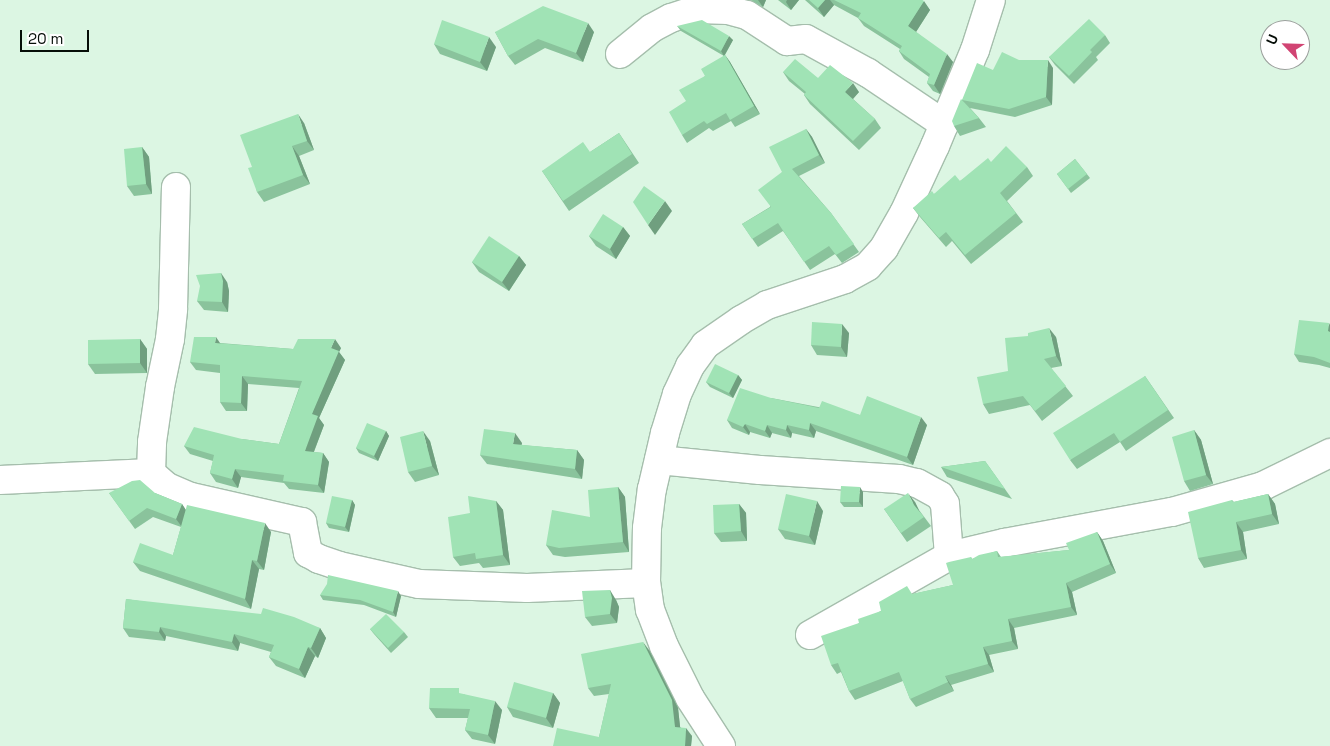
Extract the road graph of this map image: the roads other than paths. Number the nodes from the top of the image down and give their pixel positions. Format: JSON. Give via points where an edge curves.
{"nodes":[{"id":1,"x":991,"y":0,"type":"edge"},
{"id":2,"x":620,"y":54,"type":"dead end"},
{"id":3,"x":944,"y":124,"type":"junction"},
{"id":4,"x":176,"y":187,"type":"dead end"},
{"id":5,"x":1330,"y":453,"type":"edge"},
{"id":6,"x":659,"y":460,"type":"junction"},
{"id":7,"x":152,"y":472,"type":"junction"},
{"id":8,"x":0,"y":480,"type":"edge"},
{"id":9,"x":949,"y":556,"type":"junction"},
{"id":10,"x":646,"y":583,"type":"junction"},
{"id":11,"x":810,"y":635,"type":"dead end"},
{"id":12,"x":721,"y":746,"type":"edge"}],
"edges":[{"from":1,"to":3,"type":"street","via":[[975,50]]},
{"from":2,"to":3,"type":"street","via":[[652,28],[671,18],[698,10],[728,10],[746,15],[787,40],[806,39],[868,73]]},
{"from":3,"to":6,"type":"street","via":[[904,213],[884,248],[868,266],[845,279],[767,305],[705,345],[690,366],[677,394]]},
{"from":4,"to":7,"type":"street","via":[[173,309],[152,442]]},
{"from":5,"to":9,"type":"street","via":[[1263,486],[1172,512]]},
{"from":6,"to":9,"type":"street","via":[[917,483],[940,496],[945,504]]},
{"from":6,"to":10,"type":"street","via":[[646,528]]},
{"from":7,"to":8,"type":"street"},
{"from":7,"to":10,"type":"street","via":[[167,487],[191,497],[302,522],[308,553],[319,559],[419,584],[527,588]]},
{"from":9,"to":11,"type":"street"},
{"from":10,"to":12,"type":"street","via":[[650,610],[664,646],[690,698]]}]}
